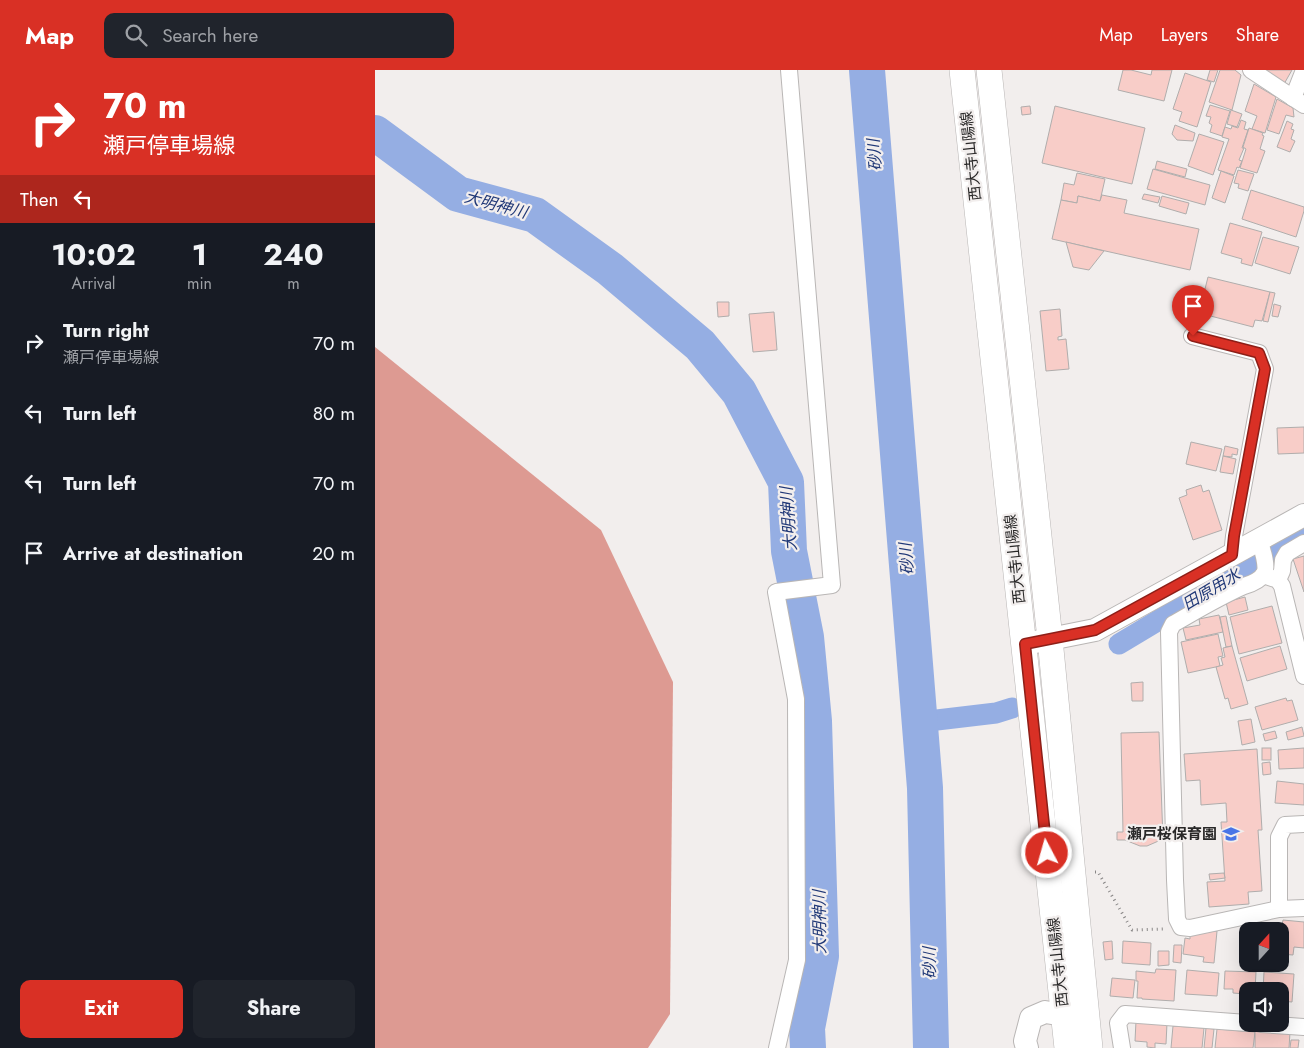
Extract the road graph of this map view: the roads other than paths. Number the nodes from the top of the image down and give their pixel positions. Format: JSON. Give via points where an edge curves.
{"nodes":[{"id":1,"x":789,"y":70,"type":"edge"},
{"id":2,"x":962,"y":70,"type":"edge"},
{"id":3,"x":989,"y":70,"type":"edge"},
{"id":4,"x":1251,"y":70,"type":"edge"},
{"id":5,"x":1304,"y":70,"type":"edge"},
{"id":6,"x":1298,"y":102,"type":"edge"},
{"id":7,"x":1193,"y":336,"type":"dead end"},
{"id":8,"x":1304,"y":515,"type":"edge"},
{"id":9,"x":1304,"y":543,"type":"edge"},
{"id":10,"x":1261,"y":545,"type":"junction"},
{"id":11,"x":1232,"y":555,"type":"junction"},
{"id":12,"x":1269,"y":575,"type":"junction"},
{"id":13,"x":1050,"y":639,"type":"junction"},
{"id":14,"x":1025,"y":644,"type":"junction"},
{"id":15,"x":1304,"y":676,"type":"edge"},
{"id":16,"x":1304,"y":824,"type":"edge"},
{"id":17,"x":1304,"y":908,"type":"edge"},
{"id":18,"x":1279,"y":909,"type":"junction"},
{"id":19,"x":1064,"y":1015,"type":"junction"},
{"id":20,"x":1239,"y":1022,"type":"edge"},
{"id":21,"x":1289,"y":1026,"type":"edge"},
{"id":22,"x":1304,"y":1027,"type":"edge"},
{"id":23,"x":777,"y":1048,"type":"edge"},
{"id":24,"x":1027,"y":1048,"type":"edge"},
{"id":25,"x":1067,"y":1048,"type":"edge"},
{"id":26,"x":1090,"y":1048,"type":"edge"},
{"id":27,"x":1122,"y":1048,"type":"edge"}],
"edges":[{"from":1,"to":23,"type":"street","via":[[832,585],[776,592],[796,699],[797,960]]},
{"from":2,"to":14,"type":"main road","name":"西大寺山陽線"},
{"from":3,"to":13,"type":"main road","name":"西大寺山陽線"},
{"from":4,"to":6,"type":"street"},
{"from":5,"to":6,"type":"street"},
{"from":7,"to":11,"type":"street","via":[[1259,353],[1265,369]]},
{"from":8,"to":10,"type":"main road"},
{"from":9,"to":12,"type":"street","via":[[1287,554],[1282,571]]},
{"from":10,"to":11,"type":"main road"},
{"from":10,"to":12,"type":"street"},
{"from":11,"to":13,"type":"main road","via":[[1095,630]]},
{"from":12,"to":15,"type":"street","via":[[1283,586]]},
{"from":12,"to":18,"type":"street","via":[[1225,594],[1173,624],[1169,632],[1175,880],[1177,919],[1181,926],[1190,928]]},
{"from":13,"to":14,"type":"main road"},
{"from":13,"to":26,"type":"main road","name":"西大寺山陽線"},
{"from":14,"to":19,"type":"main road","name":"西大寺山陽線"},
{"from":16,"to":18,"type":"street","via":[[1285,825],[1279,837]]},
{"from":17,"to":18,"type":"street"},
{"from":19,"to":24,"type":"main road","via":[[1045,1012],[1031,1018],[1025,1041]]},
{"from":19,"to":25,"type":"main road","name":"西大寺山陽線"},
{"from":20,"to":27,"type":"street","via":[[1125,1014],[1118,1023]]},
{"from":21,"to":22,"type":"street"}]}
